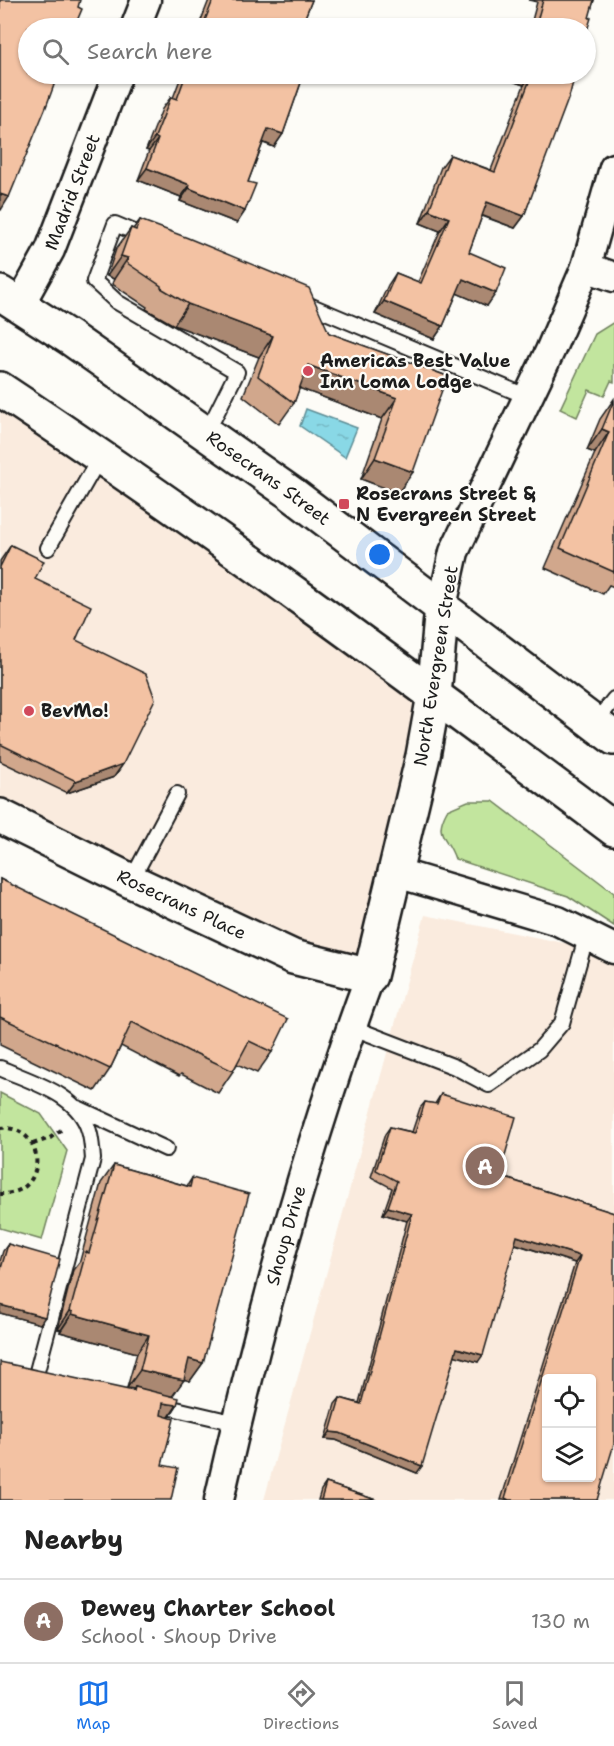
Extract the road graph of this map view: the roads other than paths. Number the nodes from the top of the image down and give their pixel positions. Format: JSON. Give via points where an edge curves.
{"nodes":[{"id":1,"x":146,"y":0,"type":"edge"},
{"id":2,"x":139,"y":18,"type":"edge"},
{"id":3,"x":114,"y":84,"type":"edge"},
{"id":4,"x":614,"y":168,"type":"edge"},
{"id":5,"x":159,"y":242,"type":"edge"},
{"id":6,"x":586,"y":267,"type":"junction"},
{"id":7,"x":614,"y":277,"type":"edge"},
{"id":8,"x":291,"y":297,"type":"edge"},
{"id":9,"x":10,"y":300,"type":"edge"},
{"id":10,"x":0,"y":389,"type":"edge"},
{"id":11,"x":528,"y":397,"type":"junction"},
{"id":12,"x":207,"y":432,"type":"junction"},
{"id":13,"x":100,"y":458,"type":"junction"},
{"id":14,"x":48,"y":548,"type":"dead end"},
{"id":15,"x":442,"y":606,"type":"junction"},
{"id":16,"x":434,"y":695,"type":"junction"},
{"id":17,"x":614,"y":699,"type":"edge"},
{"id":18,"x":604,"y":731,"type":"edge"},
{"id":19,"x":177,"y":794,"type":"dead end"},
{"id":20,"x":0,"y":816,"type":"edge"},
{"id":21,"x":614,"y":829,"type":"edge"},
{"id":22,"x":394,"y":872,"type":"junction"},
{"id":23,"x":131,"y":881,"type":"junction"},
{"id":24,"x":586,"y":934,"type":"junction"},
{"id":25,"x":614,"y":949,"type":"edge"},
{"id":26,"x":370,"y":976,"type":"junction"},
{"id":27,"x":351,"y":1027,"type":"junction"},
{"id":28,"x":0,"y":1068,"type":"edge"},
{"id":29,"x":80,"y":1112,"type":"junction"},
{"id":30,"x":166,"y":1149,"type":"dead end"},
{"id":31,"x":21,"y":1372,"type":"edge"},
{"id":32,"x":146,"y":1401,"type":"edge"},
{"id":33,"x":236,"y":1423,"type":"junction"},
{"id":34,"x":219,"y":1500,"type":"edge"}],
"edges":[{"from":1,"to":2,"type":"street"},
{"from":3,"to":9,"type":"street","name":"Madrid Street","via":[[50,250]]},
{"from":4,"to":6,"type":"street","name":"North Evergreen Street"},
{"from":5,"to":12,"type":"lane","via":[[115,224],[94,281],[117,302],[237,372]]},
{"from":6,"to":7,"type":"street"},
{"from":6,"to":11,"type":"street","name":"North Evergreen Street"},
{"from":8,"to":11,"type":"lane"},
{"from":9,"to":12,"type":"main road","name":"Rosecrans Street"},
{"from":10,"to":13,"type":"main road"},
{"from":11,"to":15,"type":"street","name":"North Evergreen Street","via":[[454,552]]},
{"from":12,"to":15,"type":"main road","name":"Rosecrans Street"},
{"from":13,"to":14,"type":"lane"},
{"from":13,"to":16,"type":"main road"},
{"from":15,"to":16,"type":"main road","name":"North Evergreen Street"},
{"from":15,"to":18,"type":"main road","name":"Rosecrans Street"},
{"from":16,"to":21,"type":"main road"},
{"from":16,"to":22,"type":"main road","name":"North Evergreen Street"},
{"from":17,"to":18,"type":"lane"},
{"from":19,"to":23,"type":"lane"},
{"from":20,"to":23,"type":"main road","name":"Rosecrans Place"},
{"from":22,"to":24,"type":"street","via":[[558,921]]},
{"from":22,"to":26,"type":"main road","name":"North Evergreen Street"},
{"from":23,"to":26,"type":"main road","name":"Rosecrans Place","via":[[293,957]]},
{"from":24,"to":25,"type":"street"},
{"from":24,"to":27,"type":"lane","via":[[562,1023],[538,1050],[489,1085],[455,1067]]},
{"from":26,"to":27,"type":"street","name":"Shoup Drive"},
{"from":27,"to":33,"type":"street","name":"Shoup Drive","via":[[281,1254]]},
{"from":28,"to":29,"type":"lane","via":[[54,1092]]},
{"from":29,"to":30,"type":"lane"},
{"from":29,"to":31,"type":"lane","via":[[89,1130],[93,1159],[42,1376]]},
{"from":32,"to":33,"type":"lane"},
{"from":33,"to":34,"type":"street","name":"Shoup Drive"}]}
